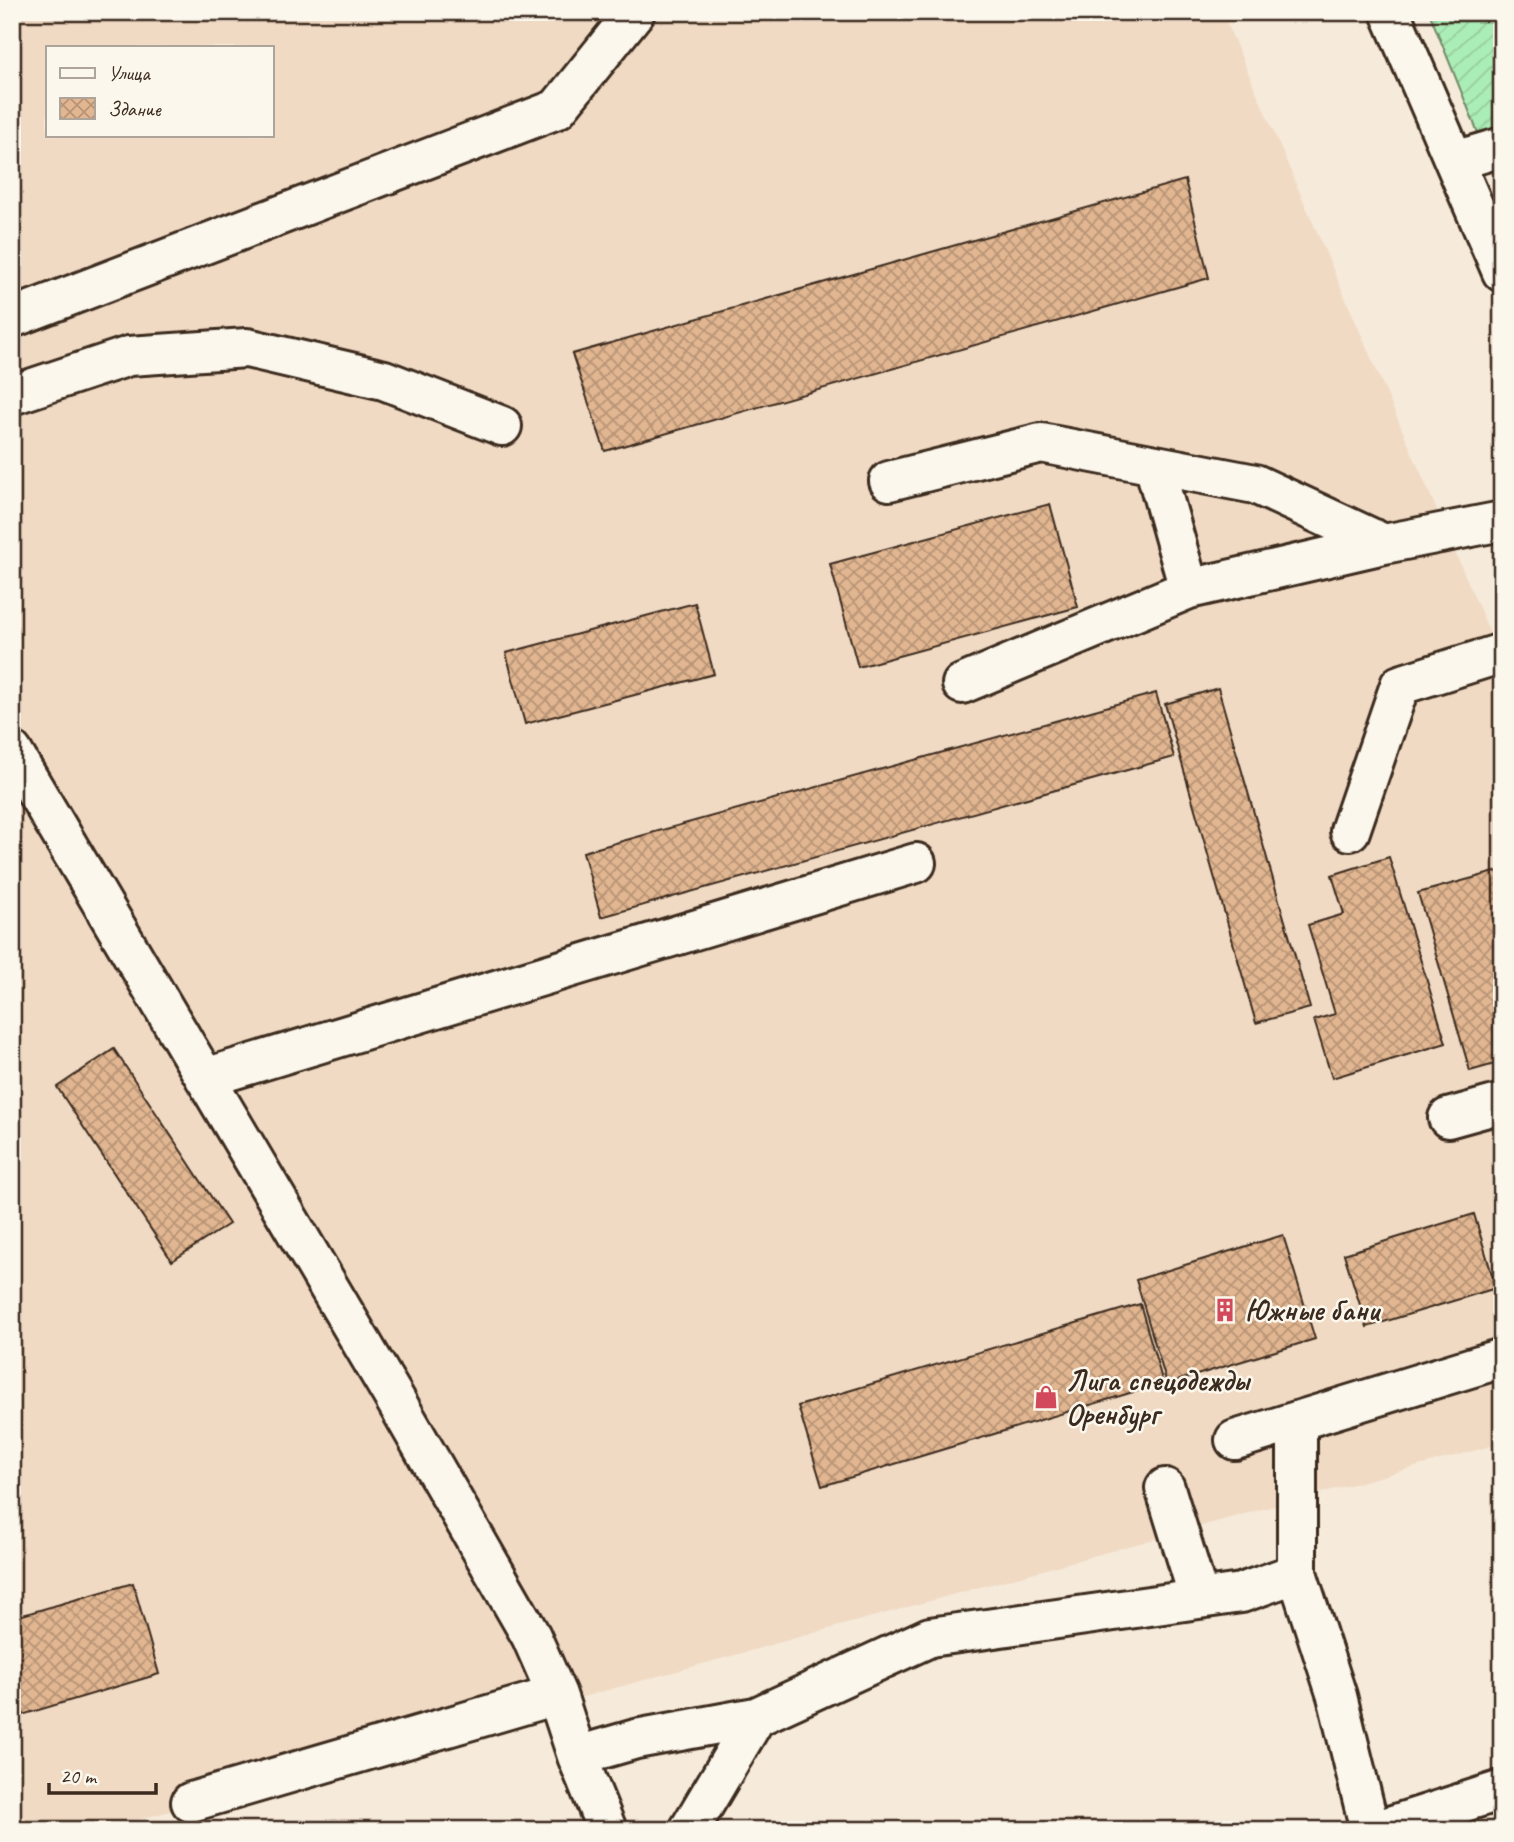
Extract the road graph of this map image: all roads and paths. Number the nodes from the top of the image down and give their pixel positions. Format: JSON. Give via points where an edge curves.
{"nodes":[{"id":1,"x":635,"y":12,"type":"edge"},
{"id":2,"x":1390,"y":12,"type":"edge"},
{"id":3,"x":1502,"y":148,"type":"edge"},
{"id":4,"x":1455,"y":161,"type":"junction"},
{"id":5,"x":1502,"y":272,"type":"edge"},
{"id":6,"x":12,"y":318,"type":"edge"},
{"id":7,"x":12,"y":395,"type":"edge"},
{"id":8,"x":502,"y":426,"type":"dead end"},
{"id":9,"x":1154,"y":465,"type":"junction"},
{"id":10,"x":889,"y":481,"type":"dead end"},
{"id":11,"x":1502,"y":522,"type":"edge"},
{"id":12,"x":1384,"y":544,"type":"junction"},
{"id":13,"x":1189,"y":589,"type":"junction"},
{"id":14,"x":1502,"y":653,"type":"edge"},
{"id":15,"x":962,"y":684,"type":"dead end"},
{"id":16,"x":12,"y":751,"type":"edge"},
{"id":17,"x":1350,"y":831,"type":"dead end"},
{"id":18,"x":916,"y":863,"type":"dead end"},
{"id":19,"x":205,"y":1078,"type":"junction"},
{"id":20,"x":1502,"y":1103,"type":"edge"},
{"id":21,"x":1448,"y":1118,"type":"dead end"},
{"id":22,"x":1502,"y":1358,"type":"edge"},
{"id":23,"x":1297,"y":1422,"type":"junction"},
{"id":24,"x":1234,"y":1440,"type":"dead end"},
{"id":25,"x":1165,"y":1488,"type":"dead end"},
{"id":26,"x":1297,"y":1573,"type":"junction"},
{"id":27,"x":1199,"y":1598,"type":"junction"},
{"id":28,"x":556,"y":1695,"type":"junction"},
{"id":29,"x":756,"y":1717,"type":"junction"},
{"id":30,"x":577,"y":1756,"type":"junction"},
{"id":31,"x":1502,"y":1790,"type":"edge"},
{"id":32,"x":191,"y":1802,"type":"dead end"},
{"id":33,"x":1448,"y":1819,"type":"edge"},
{"id":34,"x":607,"y":1830,"type":"edge"},
{"id":35,"x":689,"y":1830,"type":"edge"},
{"id":36,"x":1370,"y":1830,"type":"edge"},
{"id":37,"x":1377,"y":1830,"type":"edge"}],
"edges":[{"from":1,"to":6,"type":"street","via":[[557,109]]},
{"from":2,"to":4,"type":"street"},
{"from":3,"to":4,"type":"street"},
{"from":4,"to":5,"type":"street"},
{"from":7,"to":8,"type":"street","via":[[129,356],[247,348],[384,380]]},
{"from":9,"to":10,"type":"street","via":[[1041,443]]},
{"from":9,"to":12,"type":"street","via":[[1255,484]]},
{"from":9,"to":13,"type":"street"},
{"from":11,"to":12,"type":"street"},
{"from":12,"to":13,"type":"street"},
{"from":13,"to":15,"type":"street"},
{"from":14,"to":17,"type":"street","via":[[1401,685]]},
{"from":16,"to":19,"type":"street"},
{"from":18,"to":19,"type":"street"},
{"from":19,"to":28,"type":"street","via":[[531,1636]]},
{"from":20,"to":21,"type":"street"},
{"from":22,"to":23,"type":"street"},
{"from":23,"to":24,"type":"street"},
{"from":23,"to":26,"type":"street"},
{"from":25,"to":27,"type":"street"},
{"from":26,"to":27,"type":"street","via":[[1241,1593]]},
{"from":26,"to":36,"type":"street","via":[[1337,1696]]},
{"from":27,"to":29,"type":"street","via":[[930,1637]]},
{"from":28,"to":30,"type":"street"},
{"from":28,"to":32,"type":"street"},
{"from":29,"to":30,"type":"street","via":[[636,1739]]},
{"from":29,"to":35,"type":"street"},
{"from":30,"to":34,"type":"street"},
{"from":31,"to":33,"type":"street"},
{"from":33,"to":37,"type":"street"}]}
